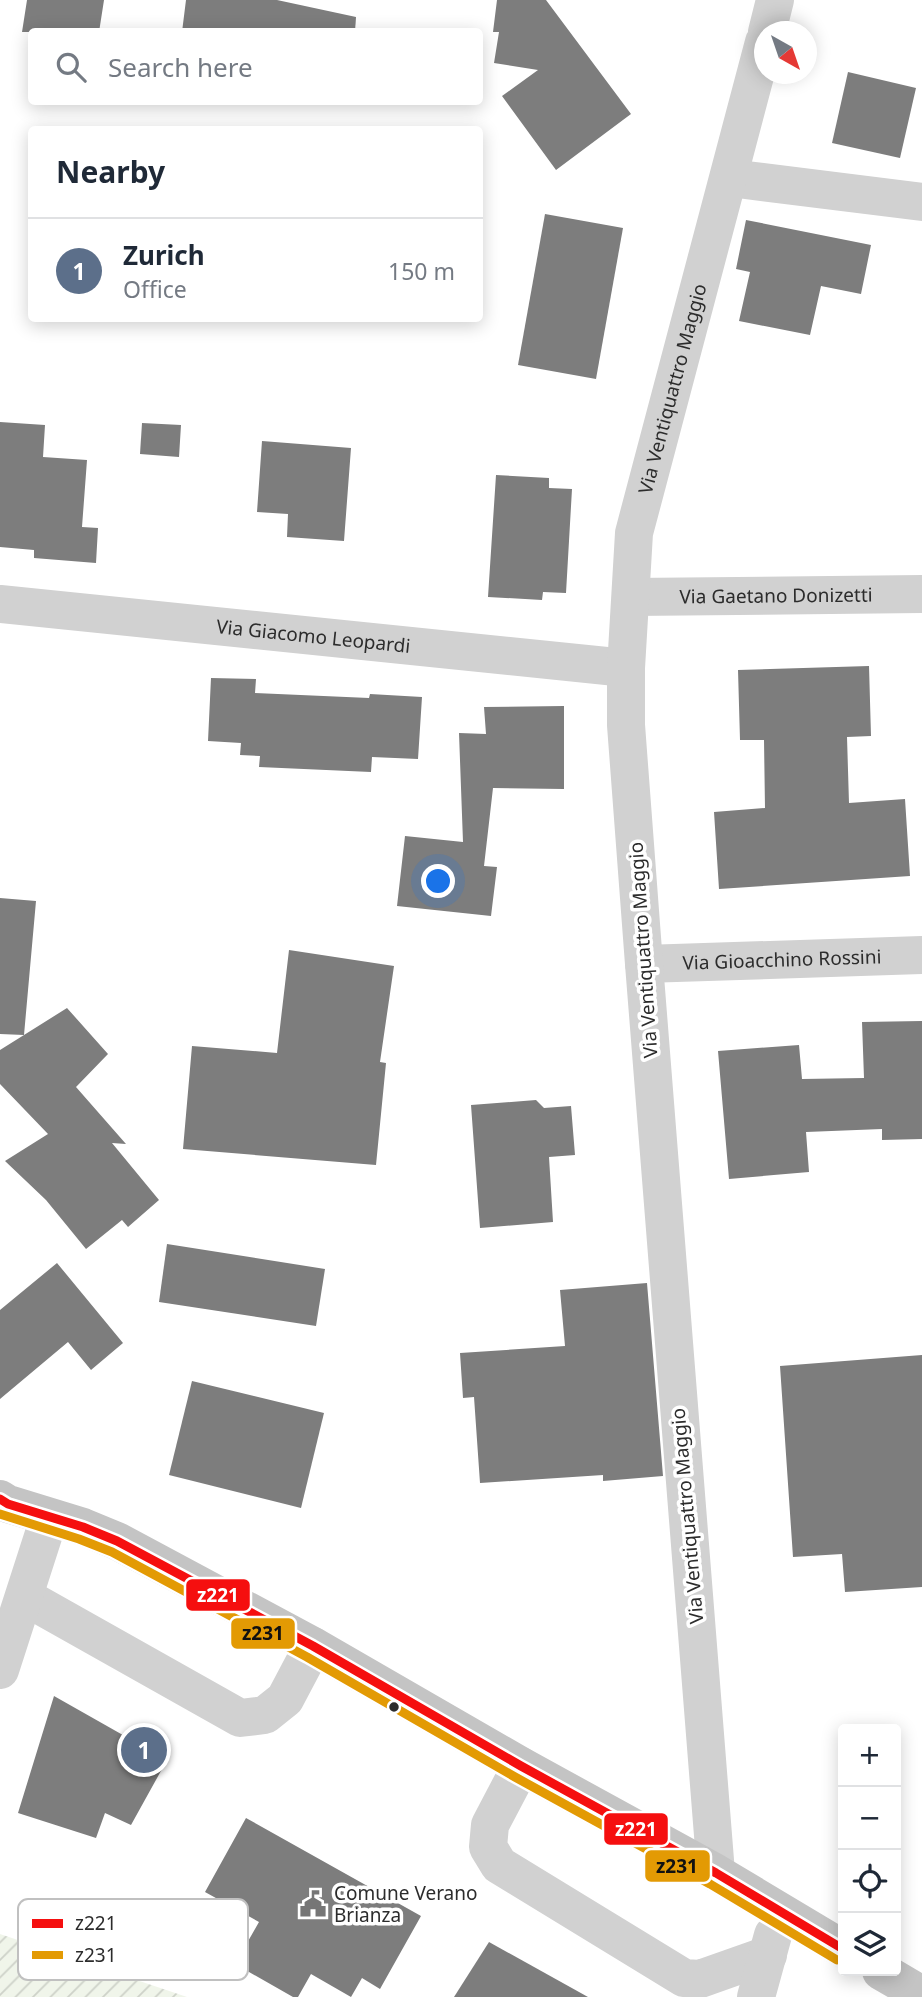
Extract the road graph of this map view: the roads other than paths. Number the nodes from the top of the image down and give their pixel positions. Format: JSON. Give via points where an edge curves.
{"nodes":[{"id":1,"x":775,"y":0,"type":"edge"},
{"id":2,"x":770,"y":21,"type":"edge"},
{"id":3,"x":754,"y":84,"type":"edge"},
{"id":4,"x":730,"y":178,"type":"junction"},
{"id":5,"x":922,"y":202,"type":"edge"},
{"id":6,"x":922,"y":594,"type":"edge"},
{"id":7,"x":631,"y":597,"type":"junction"},
{"id":8,"x":0,"y":604,"type":"edge"},
{"id":9,"x":626,"y":668,"type":"junction"},
{"id":10,"x":922,"y":955,"type":"edge"},
{"id":11,"x":644,"y":964,"type":"junction"},
{"id":12,"x":3,"y":1501,"type":"edge"},
{"id":13,"x":49,"y":1518,"type":"junction"},
{"id":14,"x":25,"y":1597,"type":"junction"},
{"id":15,"x":313,"y":1646,"type":"junction"},
{"id":16,"x":0,"y":1670,"type":"edge"},
{"id":17,"x":521,"y":1766,"type":"junction"},
{"id":18,"x":716,"y":1873,"type":"junction"},
{"id":19,"x":779,"y":1913,"type":"junction"},
{"id":20,"x":838,"y":1946,"type":"edge"},
{"id":21,"x":768,"y":1955,"type":"junction"},
{"id":22,"x":890,"y":1976,"type":"edge"},
{"id":23,"x":922,"y":1995,"type":"edge"},
{"id":24,"x":756,"y":1997,"type":"edge"}],
"edges":[{"from":1,"to":2,"type":"street"},
{"from":3,"to":4,"type":"street","name":"Via Ventiquattro Maggio"},
{"from":4,"to":5,"type":"street"},
{"from":4,"to":7,"type":"street","name":"Via Ventiquattro Maggio","via":[[634,533]]},
{"from":6,"to":7,"type":"street","name":"Via Gaetano Donizetti"},
{"from":7,"to":9,"type":"street","name":"Via Ventiquattro Maggio"},
{"from":8,"to":9,"type":"street","name":"Via Giacomo Leopardi"},
{"from":9,"to":11,"type":"street","name":"Via Ventiquattro Maggio"},
{"from":10,"to":11,"type":"street","name":"Via Gioacchino Rossini"},
{"from":11,"to":18,"type":"street","name":"Via Ventiquattro Maggio"},
{"from":12,"to":13,"type":"main road"},
{"from":13,"to":14,"type":"street"},
{"from":13,"to":15,"type":"main road","via":[[117,1541]]},
{"from":14,"to":15,"type":"street","via":[[240,1718],[265,1715],[285,1699]]},
{"from":14,"to":16,"type":"street"},
{"from":15,"to":17,"type":"main road"},
{"from":17,"to":18,"type":"main road"},
{"from":17,"to":21,"type":"street","via":[[490,1825],[488,1847],[499,1865],[684,1978],[700,1979]]},
{"from":18,"to":19,"type":"main road"},
{"from":19,"to":20,"type":"main road"},
{"from":19,"to":21,"type":"street"},
{"from":21,"to":24,"type":"street"},
{"from":22,"to":23,"type":"main road"}]}
